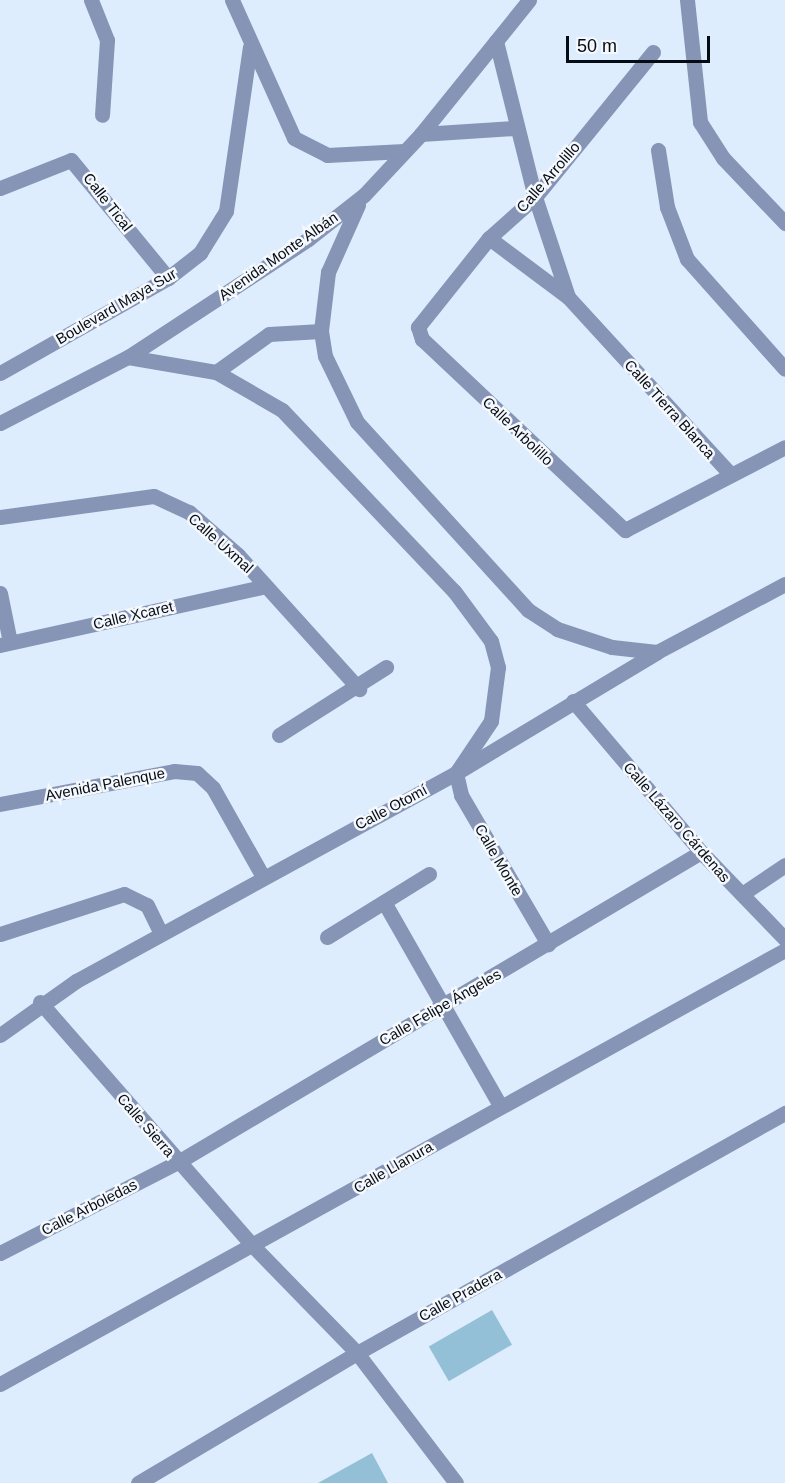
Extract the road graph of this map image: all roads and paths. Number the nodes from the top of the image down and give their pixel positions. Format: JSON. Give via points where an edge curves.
{"nodes":[{"id":1,"x":91,"y":0,"type":"edge"},
{"id":2,"x":232,"y":0,"type":"edge"},
{"id":3,"x":528,"y":0,"type":"edge"},
{"id":4,"x":687,"y":0,"type":"edge"},
{"id":5,"x":496,"y":41,"type":"junction"},
{"id":6,"x":250,"y":47,"type":"junction"},
{"id":7,"x":653,"y":52,"type":"dead end"},
{"id":8,"x":102,"y":115,"type":"dead end"},
{"id":9,"x":515,"y":128,"type":"junction"},
{"id":10,"x":422,"y":134,"type":"junction"},
{"id":11,"x":658,"y":150,"type":"dead end"},
{"id":12,"x":404,"y":151,"type":"junction"},
{"id":13,"x":0,"y":188,"type":"edge"},
{"id":14,"x":364,"y":195,"type":"junction"},
{"id":15,"x":535,"y":197,"type":"junction"},
{"id":16,"x":785,"y":223,"type":"edge"},
{"id":17,"x":489,"y":238,"type":"junction"},
{"id":18,"x":168,"y":278,"type":"junction"},
{"id":19,"x":568,"y":297,"type":"junction"},
{"id":20,"x":418,"y":327,"type":"joint"},
{"id":21,"x":321,"y":331,"type":"junction"},
{"id":22,"x":128,"y":357,"type":"junction"},
{"id":23,"x":785,"y":369,"type":"edge"},
{"id":24,"x":216,"y":372,"type":"junction"},
{"id":25,"x":0,"y":373,"type":"edge"},
{"id":26,"x":0,"y":423,"type":"edge"},
{"id":27,"x":785,"y":447,"type":"edge"},
{"id":28,"x":731,"y":475,"type":"junction"},
{"id":29,"x":0,"y":517,"type":"edge"},
{"id":30,"x":785,"y":585,"type":"edge"},
{"id":31,"x":266,"y":586,"type":"junction"},
{"id":32,"x":0,"y":593,"type":"edge"},
{"id":33,"x":5,"y":644,"type":"edge"},
{"id":34,"x":657,"y":652,"type":"junction"},
{"id":35,"x":386,"y":667,"type":"dead end"},
{"id":36,"x":359,"y":689,"type":"junction"},
{"id":37,"x":573,"y":701,"type":"junction"},
{"id":38,"x":279,"y":735,"type":"dead end"},
{"id":39,"x":456,"y":773,"type":"junction"},
{"id":40,"x":0,"y":804,"type":"edge"},
{"id":41,"x":701,"y":852,"type":"junction"},
{"id":42,"x":785,"y":865,"type":"edge"},
{"id":43,"x":429,"y":874,"type":"dead end"},
{"id":44,"x":262,"y":875,"type":"junction"},
{"id":45,"x":742,"y":894,"type":"junction"},
{"id":46,"x":384,"y":902,"type":"junction"},
{"id":47,"x":0,"y":934,"type":"edge"},
{"id":48,"x":161,"y":934,"type":"junction"},
{"id":49,"x":327,"y":937,"type":"dead end"},
{"id":50,"x":785,"y":939,"type":"edge"},
{"id":51,"x":548,"y":944,"type":"junction"},
{"id":52,"x":785,"y":950,"type":"edge"},
{"id":53,"x":40,"y":1002,"type":"junction"},
{"id":54,"x":444,"y":1004,"type":"junction"},
{"id":55,"x":0,"y":1035,"type":"edge"},
{"id":56,"x":500,"y":1105,"type":"junction"},
{"id":57,"x":785,"y":1113,"type":"edge"},
{"id":58,"x":178,"y":1162,"type":"junction"},
{"id":59,"x":254,"y":1247,"type":"junction"},
{"id":60,"x":0,"y":1253,"type":"edge"},
{"id":61,"x":357,"y":1353,"type":"junction"},
{"id":62,"x":0,"y":1384,"type":"edge"},
{"id":63,"x":138,"y":1483,"type":"edge"},
{"id":64,"x":456,"y":1483,"type":"edge"}],
"edges":[{"from":1,"to":8,"type":"street","via":[[107,40]]},
{"from":2,"to":6,"type":"street","name":"Boulevard Maya Sur"},
{"from":3,"to":5,"type":"street","name":"Avenida Monte Albán"},
{"from":4,"to":16,"type":"street","via":[[700,122],[723,158]]},
{"from":5,"to":9,"type":"street","name":"Calle Tierra Blanca"},
{"from":5,"to":10,"type":"street","name":"Avenida Monte Albán"},
{"from":6,"to":12,"type":"street","name":"Boulevard Maya Sur","via":[[286,130],[303,146],[341,157]]},
{"from":6,"to":18,"type":"street","name":"Boulevard Maya Sur","via":[[226,211],[200,253]]},
{"from":7,"to":15,"type":"street","name":"Calle Arrolillo"},
{"from":9,"to":10,"type":"street"},
{"from":9,"to":15,"type":"street","name":"Calle Tierra Blanca"},
{"from":10,"to":12,"type":"street","name":"Avenida Monte Albán"},
{"from":11,"to":23,"type":"street","via":[[667,207],[687,260]]},
{"from":12,"to":14,"type":"street","name":"Avenida Monte Albán"},
{"from":13,"to":18,"type":"street","name":"Calle Tical","via":[[71,160]]},
{"from":14,"to":21,"type":"street","via":[[328,272]]},
{"from":14,"to":22,"type":"street","name":"Avenida Monte Albán","via":[[308,240]]},
{"from":15,"to":17,"type":"street","name":"Calle Arrolillo"},
{"from":15,"to":19,"type":"street","name":"Calle Tierra Blanca"},
{"from":17,"to":19,"type":"street","name":"Calle Tierra Blanca"},
{"from":17,"to":20,"type":"street","name":"Calle Arrolillo"},
{"from":18,"to":25,"type":"street","name":"Boulevard Maya Sur"},
{"from":19,"to":28,"type":"street","name":"Calle Tierra Blanca"},
{"from":20,"to":28,"type":"street","name":"Calle Arbolillo","via":[[422,339],[625,530]]},
{"from":21,"to":24,"type":"street","via":[[269,334]]},
{"from":21,"to":34,"type":"street","via":[[324,356],[357,422],[505,589],[557,629],[612,647]]},
{"from":22,"to":24,"type":"street"},
{"from":22,"to":26,"type":"street","name":"Avenida Monte Albán"},
{"from":24,"to":39,"type":"street","via":[[282,410],[454,591],[491,641],[498,667],[491,721]]},
{"from":27,"to":28,"type":"street"},
{"from":29,"to":31,"type":"street","name":"Calle Uxmal","via":[[154,496],[189,512]]},
{"from":30,"to":34,"type":"street","name":"Calle Otomí"},
{"from":31,"to":33,"type":"street","name":"Calle Xcaret"},
{"from":31,"to":36,"type":"street","name":"Calle Uxmal"},
{"from":32,"to":33,"type":"street"},
{"from":34,"to":37,"type":"street","name":"Calle Otomí"},
{"from":35,"to":36,"type":"street"},
{"from":36,"to":38,"type":"street"},
{"from":37,"to":39,"type":"street","name":"Calle Otomí"},
{"from":37,"to":41,"type":"street","name":"Calle Lázaro Cárdenas"},
{"from":39,"to":44,"type":"street","name":"Calle Otomí"},
{"from":39,"to":51,"type":"street","name":"Calle Monte","via":[[461,795]]},
{"from":40,"to":44,"type":"street","name":"Avenida Palenque","via":[[174,771],[197,773],[213,788]]},
{"from":41,"to":45,"type":"street","name":"Calle Lázaro Cárdenas"},
{"from":41,"to":51,"type":"street","name":"Calle Felipe Ángeles"},
{"from":42,"to":45,"type":"street"},
{"from":43,"to":46,"type":"street"},
{"from":44,"to":48,"type":"street","name":"Calle Otomí"},
{"from":45,"to":50,"type":"street","name":"Calle Lázaro Cárdenas"},
{"from":46,"to":49,"type":"street"},
{"from":46,"to":54,"type":"street"},
{"from":47,"to":48,"type":"street","via":[[124,894],[147,905]]},
{"from":48,"to":53,"type":"street","name":"Calle Otomí"},
{"from":51,"to":54,"type":"street","name":"Calle Felipe Ángeles"},
{"from":52,"to":56,"type":"street","name":"Calle Llanura"},
{"from":53,"to":55,"type":"street","name":"Calle Otomí"},
{"from":53,"to":58,"type":"street","name":"Calle Sierra"},
{"from":54,"to":56,"type":"street"},
{"from":54,"to":58,"type":"street","name":"Calle Felipe Ángeles"},
{"from":56,"to":59,"type":"street","name":"Calle Llanura"},
{"from":57,"to":61,"type":"street","name":"Calle Pradera"},
{"from":58,"to":59,"type":"street","name":"Calle Sierra"},
{"from":58,"to":60,"type":"street","name":"Calle Arboledas"},
{"from":59,"to":61,"type":"street","name":"Calle Sierra"},
{"from":59,"to":62,"type":"street","name":"Calle Llanura"},
{"from":61,"to":63,"type":"street","name":"Calle Pradera"},
{"from":61,"to":64,"type":"street","name":"Calle Sierra"}]}
